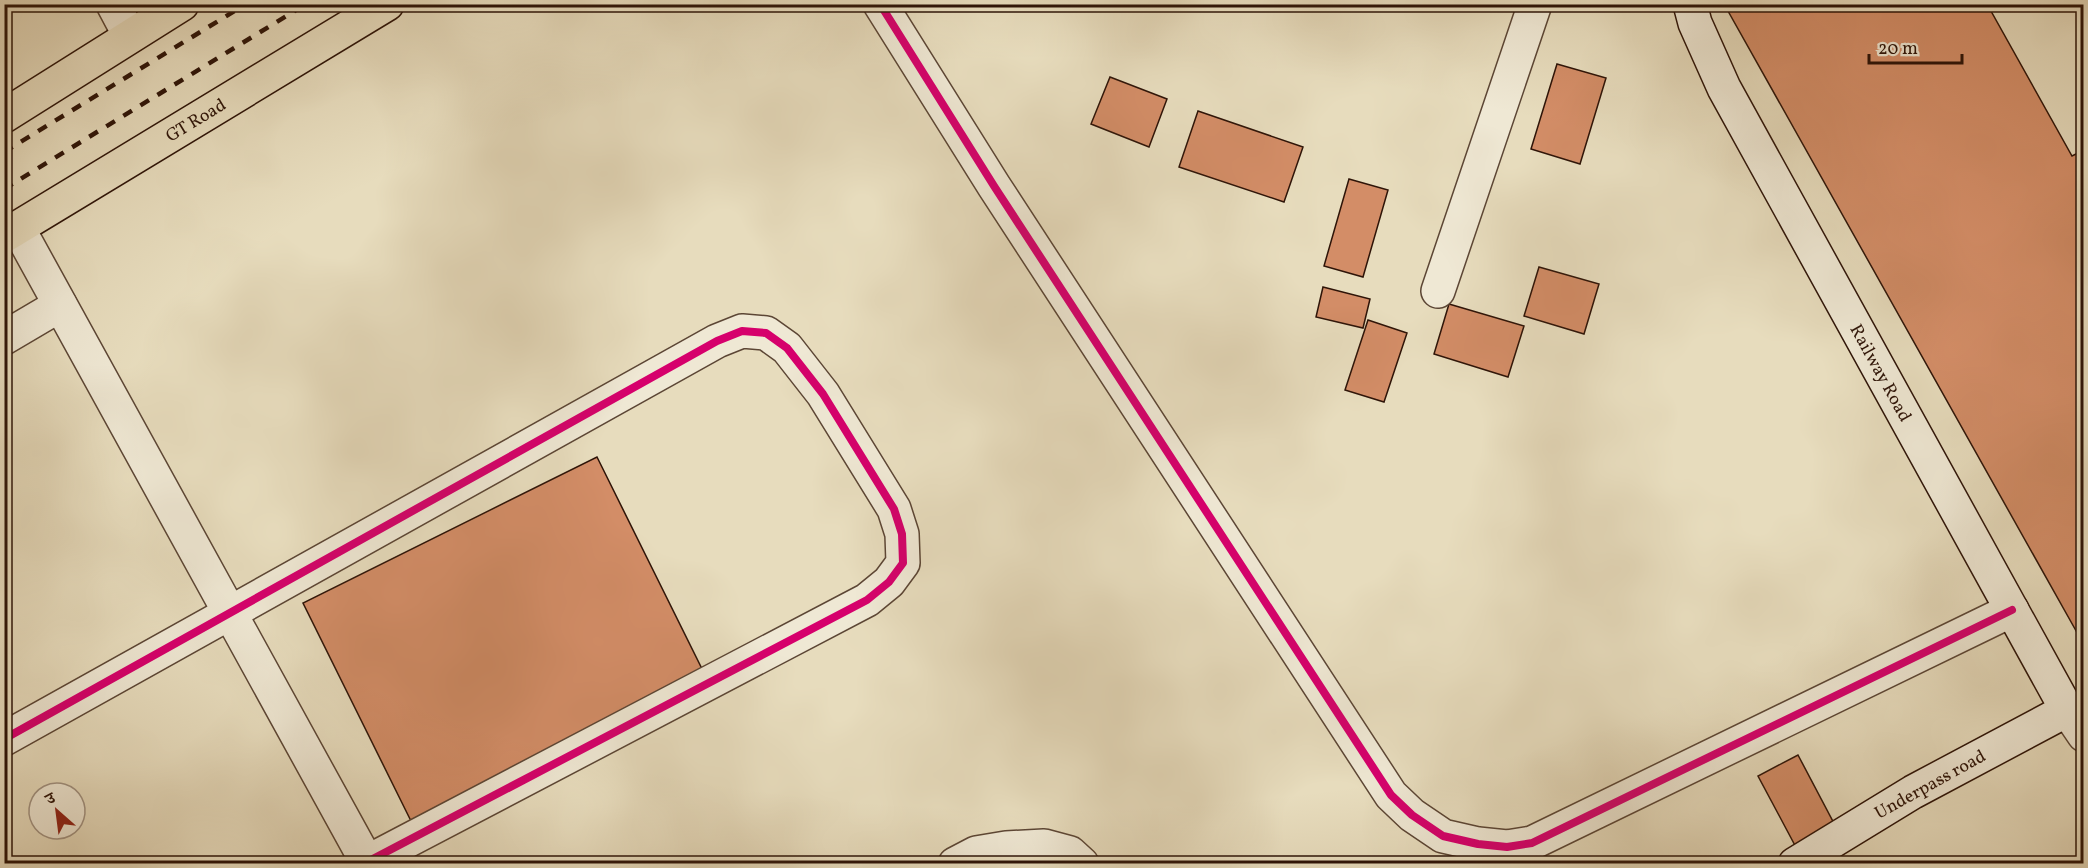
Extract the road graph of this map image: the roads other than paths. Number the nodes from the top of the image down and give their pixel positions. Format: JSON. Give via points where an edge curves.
{"nodes":[{"id":1,"x":113,"y":4,"type":"edge"},
{"id":2,"x":182,"y":4,"type":"edge"},
{"id":3,"x":387,"y":4,"type":"edge"},
{"id":4,"x":880,"y":4,"type":"edge"},
{"id":5,"x":1535,"y":4,"type":"edge"},
{"id":6,"x":1690,"y":4,"type":"edge"},
{"id":7,"x":130,"y":36,"type":"junction"},
{"id":8,"x":4,"y":116,"type":"edge"},
{"id":9,"x":11,"y":232,"type":"edge"},
{"id":10,"x":1438,"y":291,"type":"dead end"},
{"id":11,"x":60,"y":305,"type":"junction"},
{"id":12,"x":4,"y":338,"type":"edge"},
{"id":13,"x":2012,"y":610,"type":"junction"},
{"id":14,"x":230,"y":613,"type":"junction"},
{"id":15,"x":2075,"y":722,"type":"edge"},
{"id":16,"x":4,"y":739,"type":"edge"},
{"id":17,"x":1538,"y":853,"type":"edge"},
{"id":18,"x":367,"y":863,"type":"edge"},
{"id":19,"x":955,"y":864,"type":"edge"},
{"id":20,"x":1082,"y":864,"type":"edge"},
{"id":21,"x":1795,"y":864,"type":"edge"}],
"edges":[{"from":1,"to":7,"type":"street"},
{"from":2,"to":7,"type":"highway"},
{"from":3,"to":9,"type":"highway","name":"GT Road"},
{"from":4,"to":17,"type":"street","via":[[994,186],[1391,795],[1443,836]]},
{"from":5,"to":10,"type":"street"},
{"from":6,"to":13,"type":"street","name":"Railway Road","via":[[1724,88]]},
{"from":7,"to":8,"type":"highway"},
{"from":9,"to":11,"type":"street"},
{"from":11,"to":12,"type":"street"},
{"from":11,"to":14,"type":"street"},
{"from":13,"to":15,"type":"street","name":"Railway Road"},
{"from":13,"to":17,"type":"street"},
{"from":14,"to":16,"type":"street"},
{"from":14,"to":18,"type":"street"},
{"from":14,"to":18,"type":"street","via":[[717,341],[742,331],[766,333],[787,348],[823,394],[894,509],[902,534],[903,563],[890,582],[867,600]]},
{"from":15,"to":21,"type":"street","name":"Underpass road","via":[[1912,792]]},
{"from":19,"to":20,"type":"street","via":[[976,854],[1044,846],[1070,853]]}]}
